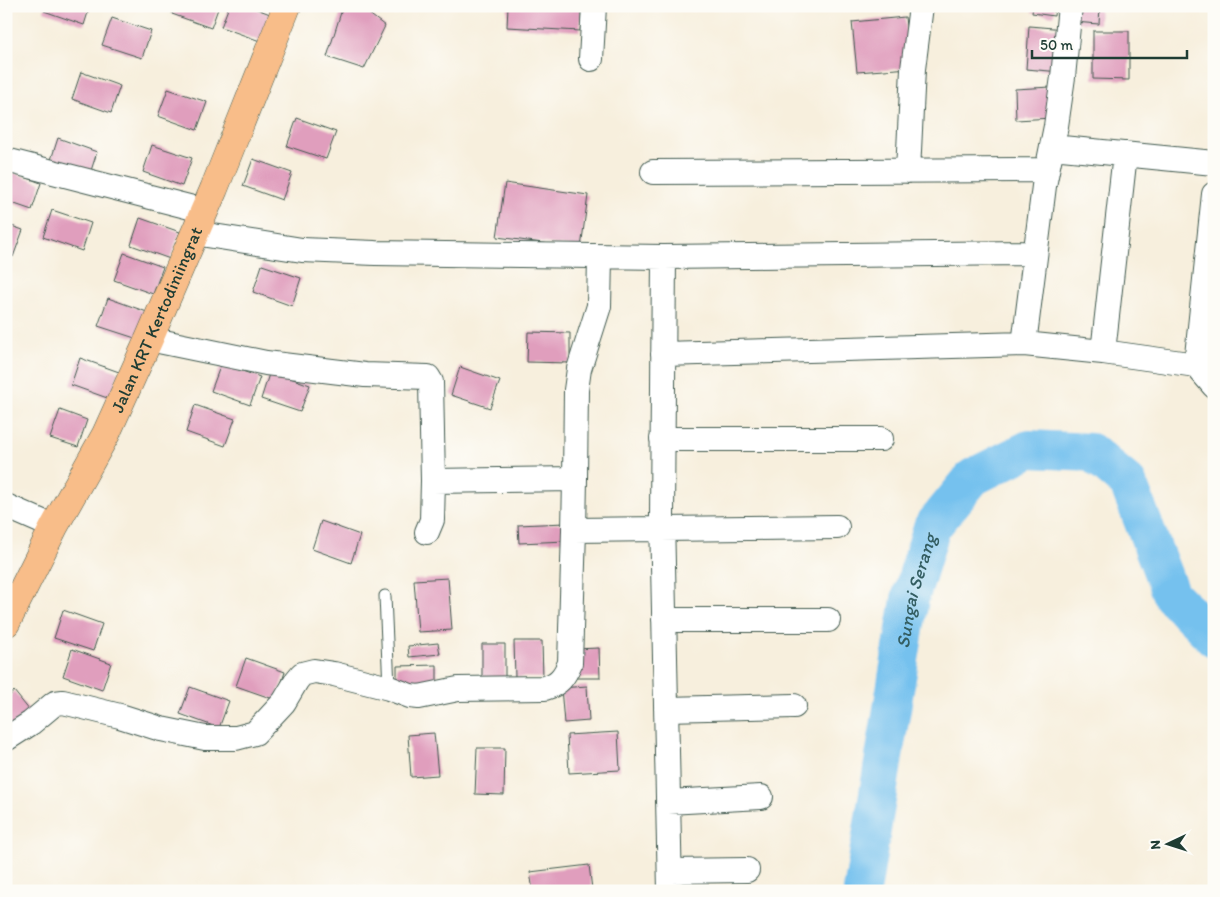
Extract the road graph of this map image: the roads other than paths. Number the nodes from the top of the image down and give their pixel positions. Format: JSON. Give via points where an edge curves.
{"nodes":[{"id":1,"x":287,"y":6,"type":"edge"},
{"id":2,"x":594,"y":6,"type":"edge"},
{"id":3,"x":921,"y":6,"type":"edge"},
{"id":4,"x":1070,"y":6,"type":"edge"},
{"id":5,"x":590,"y":59,"type":"dead end"},
{"id":6,"x":1052,"y":147,"type":"junction"},
{"id":7,"x":1126,"y":154,"type":"junction"},
{"id":8,"x":6,"y":160,"type":"edge"},
{"id":9,"x":1214,"y":163,"type":"edge"},
{"id":10,"x":1047,"y":170,"type":"junction"},
{"id":11,"x":908,"y":171,"type":"junction"},
{"id":12,"x":653,"y":172,"type":"dead end"},
{"id":13,"x":1214,"y":195,"type":"edge"},
{"id":14,"x":200,"y":222,"type":"junction"},
{"id":15,"x":1035,"y":253,"type":"junction"},
{"id":16,"x":600,"y":257,"type":"junction"},
{"id":17,"x":664,"y":257,"type":"junction"},
{"id":18,"x":149,"y":340,"type":"junction"},
{"id":19,"x":1024,"y":344,"type":"junction"},
{"id":20,"x":1103,"y":352,"type":"junction"},
{"id":21,"x":663,"y":354,"type":"junction"},
{"id":22,"x":1196,"y":365,"type":"junction"},
{"id":23,"x":1214,"y":386,"type":"edge"},
{"id":24,"x":662,"y":438,"type":"junction"},
{"id":25,"x":881,"y":439,"type":"dead end"},
{"id":26,"x":575,"y":479,"type":"junction"},
{"id":27,"x":433,"y":481,"type":"junction"},
{"id":28,"x":6,"y":506,"type":"edge"},
{"id":29,"x":54,"y":527,"type":"junction"},
{"id":30,"x":837,"y":527,"type":"dead end"},
{"id":31,"x":574,"y":530,"type":"junction"},
{"id":32,"x":662,"y":530,"type":"junction"},
{"id":33,"x":427,"y":532,"type":"dead end"},
{"id":34,"x":385,"y":596,"type":"dead end"},
{"id":35,"x":664,"y":620,"type":"junction"},
{"id":36,"x":828,"y":620,"type":"dead end"},
{"id":37,"x":6,"y":624,"type":"edge"},
{"id":38,"x":389,"y":688,"type":"junction"},
{"id":39,"x":794,"y":706,"type":"dead end"},
{"id":40,"x":666,"y":709,"type":"junction"},
{"id":41,"x":6,"y":739,"type":"edge"},
{"id":42,"x":761,"y":797,"type":"dead end"},
{"id":43,"x":668,"y":802,"type":"junction"},
{"id":44,"x":746,"y":870,"type":"dead end"},
{"id":45,"x":670,"y":881,"type":"edge"}],
"edges":[{"from":1,"to":14,"type":"main road","name":"Jalan KRT Kertodiniingrat"},
{"from":2,"to":5,"type":"street"},
{"from":3,"to":11,"type":"street","via":[[912,69]]},
{"from":4,"to":6,"type":"street"},
{"from":6,"to":7,"type":"street"},
{"from":6,"to":10,"type":"street"},
{"from":7,"to":9,"type":"street"},
{"from":7,"to":20,"type":"street"},
{"from":8,"to":14,"type":"street"},
{"from":10,"to":11,"type":"street"},
{"from":10,"to":15,"type":"street"},
{"from":11,"to":12,"type":"street"},
{"from":13,"to":22,"type":"street"},
{"from":14,"to":16,"type":"street","via":[[302,250]]},
{"from":14,"to":18,"type":"main road","name":"Jalan KRT Kertodiniingrat"},
{"from":15,"to":17,"type":"street"},
{"from":15,"to":19,"type":"street"},
{"from":16,"to":17,"type":"street"},
{"from":16,"to":26,"type":"street","via":[[599,306],[579,368],[576,390]]},
{"from":17,"to":21,"type":"street"},
{"from":18,"to":27,"type":"street","via":[[266,363],[364,375],[428,377],[431,382]]},
{"from":18,"to":29,"type":"main road","name":"Jalan KRT Kertodiniingrat","via":[[106,434]]},
{"from":19,"to":20,"type":"street"},
{"from":19,"to":21,"type":"street"},
{"from":20,"to":22,"type":"street"},
{"from":21,"to":24,"type":"street"},
{"from":22,"to":23,"type":"street"},
{"from":24,"to":25,"type":"street"},
{"from":24,"to":32,"type":"street"},
{"from":26,"to":27,"type":"street"},
{"from":26,"to":31,"type":"street"},
{"from":27,"to":33,"type":"street","via":[[432,520]]},
{"from":28,"to":29,"type":"street"},
{"from":29,"to":37,"type":"main road","name":"Jalan KRT Kertodiniingrat"},
{"from":30,"to":32,"type":"street"},
{"from":31,"to":32,"type":"street"},
{"from":31,"to":38,"type":"street","via":[[570,663],[556,685],[545,688],[458,689],[419,697]]},
{"from":32,"to":35,"type":"street"},
{"from":34,"to":38,"type":"lane"},
{"from":35,"to":36,"type":"street"},
{"from":35,"to":40,"type":"street"},
{"from":38,"to":41,"type":"street","via":[[334,674],[314,671],[302,674],[284,702],[255,733],[236,738],[205,738],[63,702],[55,703]]},
{"from":39,"to":40,"type":"street"},
{"from":40,"to":43,"type":"street"},
{"from":42,"to":43,"type":"street"},
{"from":43,"to":45,"type":"street"},
{"from":44,"to":45,"type":"street"}]}
